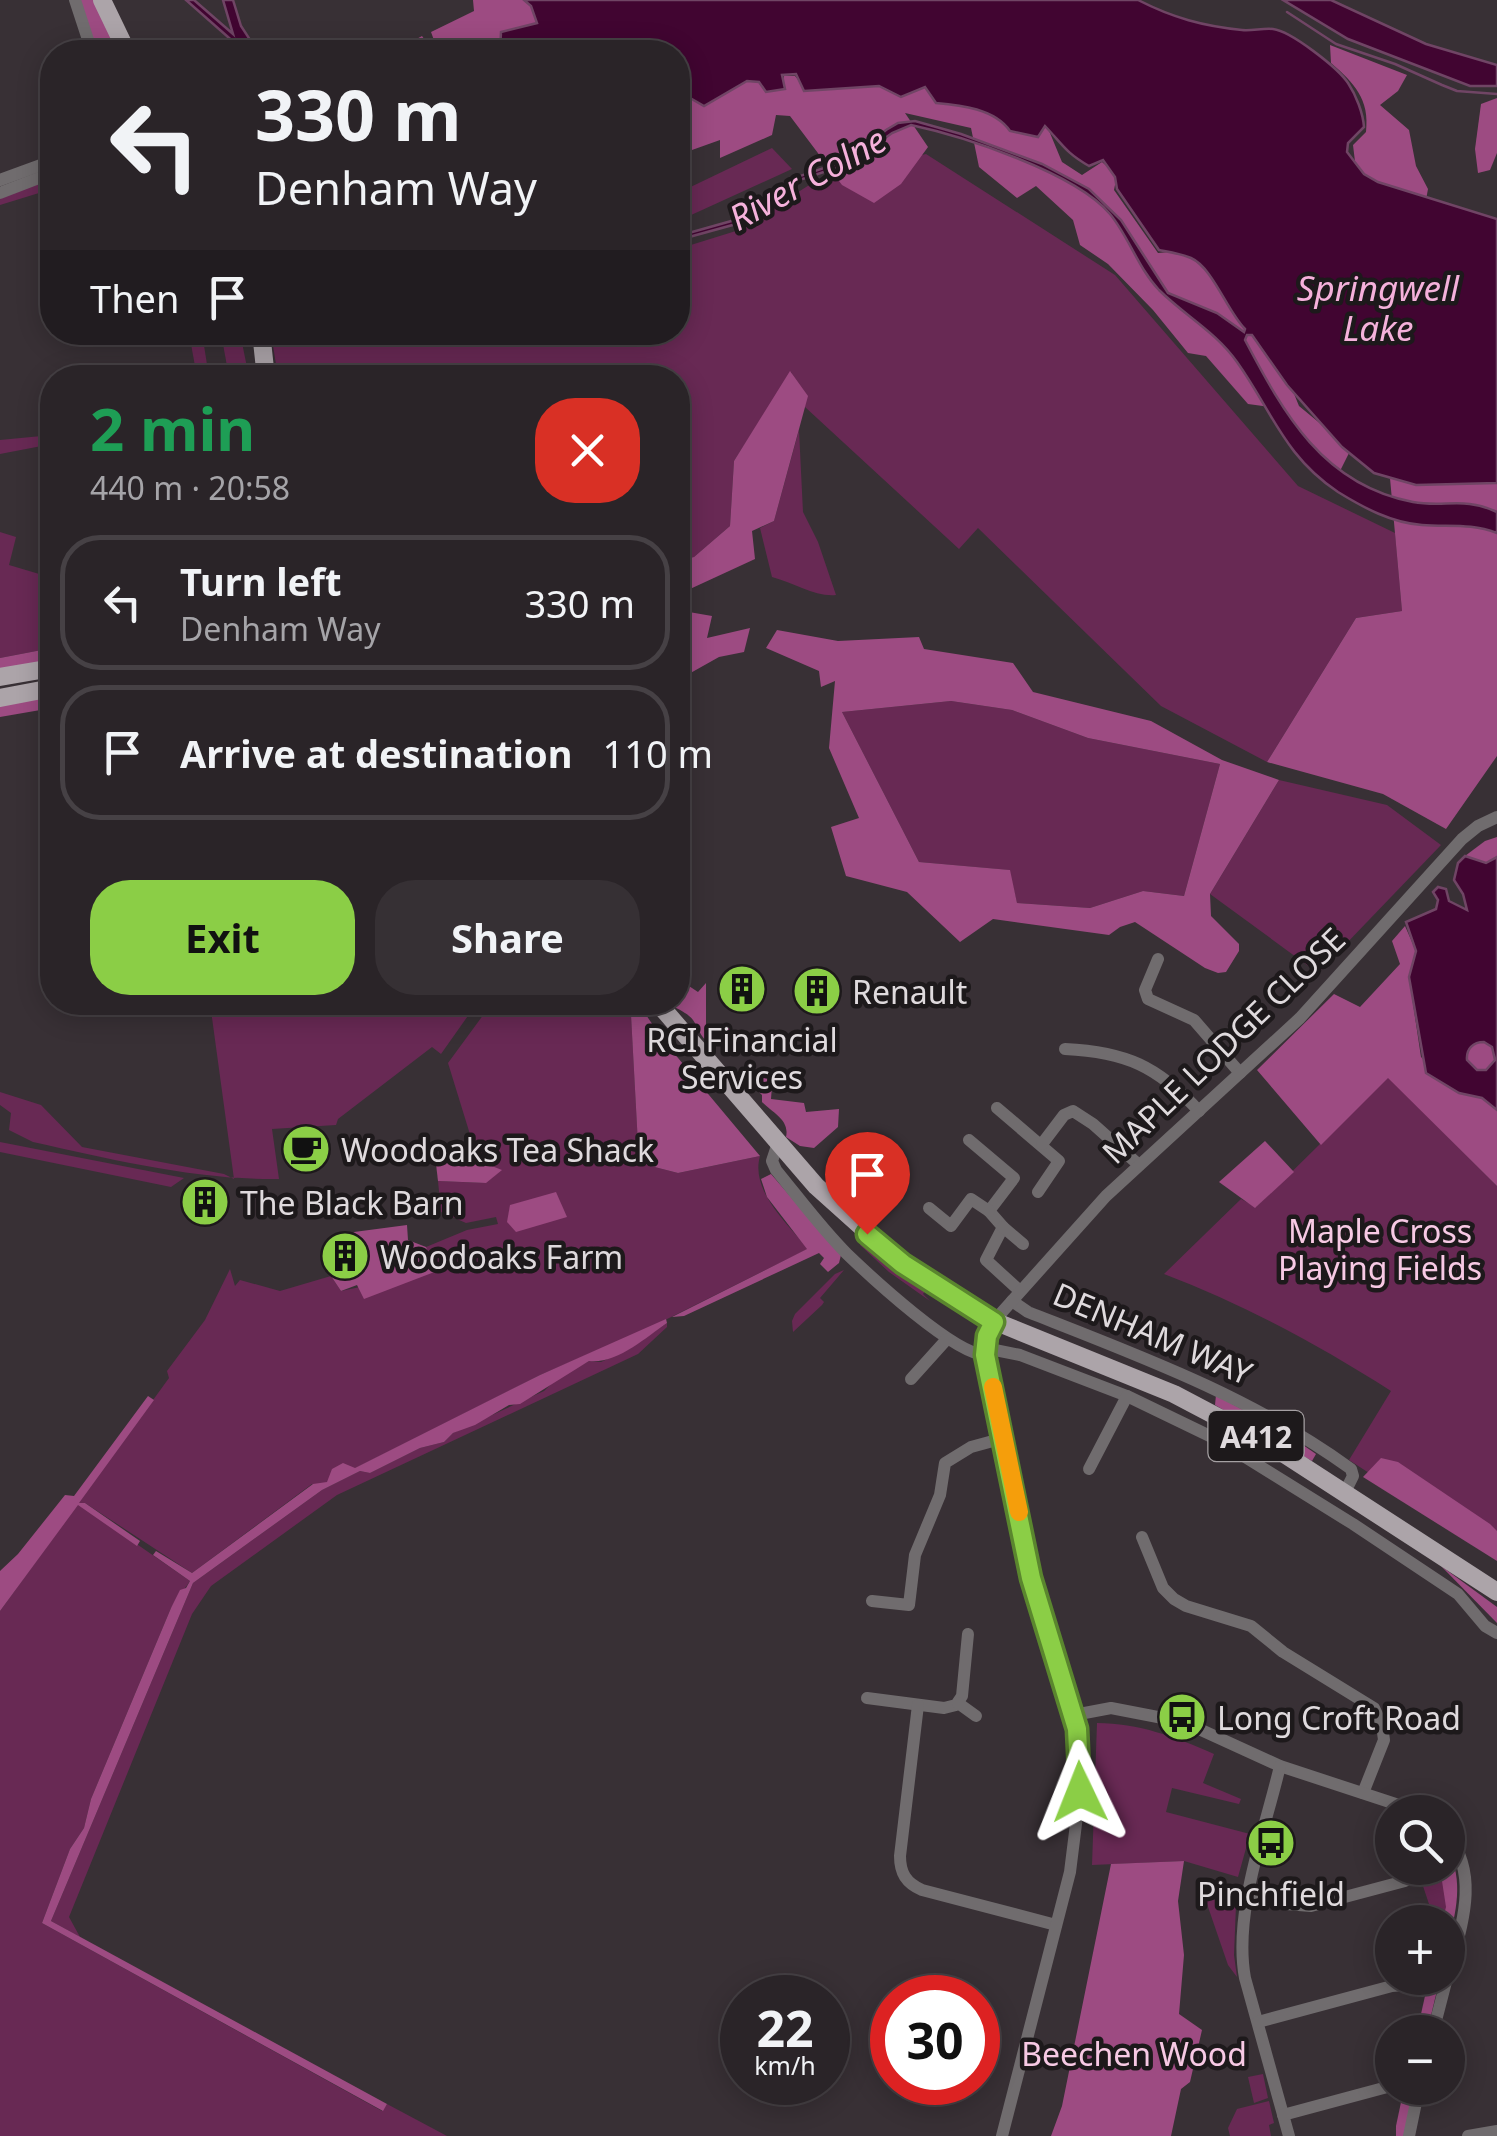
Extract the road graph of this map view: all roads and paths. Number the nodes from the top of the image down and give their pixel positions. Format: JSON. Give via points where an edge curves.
{"nodes":[{"id":1,"x":75,"y":0,"type":"edge"},
{"id":2,"x":102,"y":0,"type":"edge"},
{"id":3,"x":88,"y":40,"type":"edge"},
{"id":4,"x":121,"y":40,"type":"edge"},
{"id":5,"x":40,"y":165,"type":"edge"},
{"id":6,"x":40,"y":178,"type":"edge"},
{"id":7,"x":0,"y":180,"type":"edge"},
{"id":8,"x":0,"y":193,"type":"edge"},
{"id":9,"x":40,"y":670,"type":"edge"},
{"id":10,"x":0,"y":677,"type":"edge"},
{"id":11,"x":40,"y":690,"type":"edge"},
{"id":12,"x":0,"y":698,"type":"edge"},
{"id":13,"x":1497,"y":817,"type":"edge"},
{"id":14,"x":1158,"y":959,"type":"dead end"},
{"id":15,"x":668,"y":1015,"type":"edge"},
{"id":16,"x":1065,"y":1048,"type":"dead end"},
{"id":17,"x":1240,"y":1073,"type":"junction"},
{"id":18,"x":997,"y":1108,"type":"dead end"},
{"id":19,"x":1199,"y":1110,"type":"junction"},
{"id":20,"x":969,"y":1140,"type":"dead end"},
{"id":21,"x":778,"y":1143,"type":"junction"},
{"id":22,"x":1042,"y":1144,"type":"junction"},
{"id":23,"x":1139,"y":1165,"type":"junction"},
{"id":24,"x":1038,"y":1192,"type":"dead end"},
{"id":25,"x":929,"y":1208,"type":"dead end"},
{"id":26,"x":989,"y":1211,"type":"junction"},
{"id":27,"x":1003,"y":1227,"type":"junction"},
{"id":28,"x":1024,"y":1244,"type":"dead end"},
{"id":29,"x":1016,"y":1296,"type":"junction"},
{"id":30,"x":994,"y":1322,"type":"junction"},
{"id":31,"x":947,"y":1339,"type":"junction"},
{"id":32,"x":985,"y":1351,"type":"junction"},
{"id":33,"x":911,"y":1379,"type":"dead end"},
{"id":34,"x":1127,"y":1396,"type":"junction"},
{"id":35,"x":1004,"y":1438,"type":"junction"},
{"id":36,"x":1088,"y":1469,"type":"dead end"},
{"id":37,"x":1345,"y":1492,"type":"junction"},
{"id":38,"x":1365,"y":1506,"type":"junction"},
{"id":39,"x":1353,"y":1524,"type":"junction"},
{"id":40,"x":1142,"y":1538,"type":"dead end"},
{"id":41,"x":1497,"y":1592,"type":"edge"},
{"id":42,"x":872,"y":1601,"type":"dead end"},
{"id":43,"x":968,"y":1634,"type":"dead end"},
{"id":44,"x":1497,"y":1634,"type":"edge"},
{"id":45,"x":966,"y":1650,"type":"junction"},
{"id":46,"x":983,"y":1652,"type":"dead end"},
{"id":47,"x":867,"y":1698,"type":"dead end"},
{"id":48,"x":958,"y":1703,"type":"junction"},
{"id":49,"x":918,"y":1705,"type":"junction"},
{"id":50,"x":1074,"y":1715,"type":"junction"},
{"id":51,"x":976,"y":1716,"type":"dead end"},
{"id":52,"x":1280,"y":1766,"type":"junction"},
{"id":53,"x":1363,"y":1793,"type":"junction"},
{"id":54,"x":1375,"y":1797,"type":"edge"},
{"id":55,"x":1465,"y":1877,"type":"edge"},
{"id":56,"x":1388,"y":1885,"type":"edge"},
{"id":57,"x":1205,"y":1886,"type":"dead end"},
{"id":58,"x":1249,"y":1896,"type":"junction"},
{"id":59,"x":1463,"y":1905,"type":"edge"},
{"id":60,"x":1056,"y":1925,"type":"junction"},
{"id":61,"x":1375,"y":1991,"type":"edge"},
{"id":62,"x":1258,"y":2022,"type":"junction"},
{"id":63,"x":1375,"y":2090,"type":"edge"},
{"id":64,"x":1415,"y":2105,"type":"edge"},
{"id":65,"x":1284,"y":2115,"type":"junction"},
{"id":66,"x":1497,"y":2131,"type":"edge"},
{"id":67,"x":1002,"y":2136,"type":"edge"},
{"id":68,"x":1289,"y":2136,"type":"edge"},
{"id":69,"x":1409,"y":2136,"type":"edge"},
{"id":70,"x":1468,"y":2136,"type":"edge"}],
"edges":[{"from":1,"to":3,"type":"street"},
{"from":2,"to":4,"type":"main road"},
{"from":5,"to":7,"type":"street"},
{"from":6,"to":8,"type":"street"},
{"from":9,"to":10,"type":"main road"},
{"from":11,"to":12,"type":"main road"},
{"from":13,"to":17,"type":"street","name":"MAPLE LODGE CLOSE","via":[[1462,839],[1332,984]]},
{"from":14,"to":17,"type":"street","via":[[1148,999],[1194,1020]]},
{"from":15,"to":21,"type":"main road","number":"A412"},
{"from":16,"to":19,"type":"street","via":[[1142,1063]]},
{"from":17,"to":19,"type":"street","name":"MAPLE LODGE CLOSE"},
{"from":18,"to":22,"type":"street"},
{"from":19,"to":23,"type":"street","name":"MAPLE LODGE CLOSE"},
{"from":20,"to":26,"type":"street","via":[[1014,1178]]},
{"from":21,"to":30,"type":"main road","number":"A412","via":[[839,1210],[903,1264]]},
{"from":21,"to":31,"type":"street","via":[[776,1170],[819,1223]]},
{"from":22,"to":23,"type":"street","via":[[1064,1116],[1076,1112]]},
{"from":22,"to":24,"type":"street","via":[[1059,1166]]},
{"from":23,"to":29,"type":"street","name":"MAPLE LODGE CLOSE"},
{"from":25,"to":26,"type":"street","via":[[951,1226],[972,1199]]},
{"from":26,"to":27,"type":"street"},
{"from":27,"to":28,"type":"street"},
{"from":27,"to":29,"type":"street","via":[[986,1260]]},
{"from":29,"to":30,"type":"street","name":"MAPLE LODGE CLOSE"},
{"from":29,"to":37,"type":"street","name":"DENHAM WAY","via":[[1028,1312],[1212,1386],[1287,1426],[1351,1469]]},
{"from":30,"to":32,"type":"street"},
{"from":30,"to":37,"type":"main road","number":"A412","via":[[1189,1401]]},
{"from":31,"to":32,"type":"street","via":[[968,1352]]},
{"from":31,"to":33,"type":"street"},
{"from":32,"to":34,"type":"street","via":[[1020,1355]]},
{"from":32,"to":35,"type":"street"},
{"from":34,"to":36,"type":"street"},
{"from":34,"to":39,"type":"street","via":[[1216,1440]]},
{"from":35,"to":42,"type":"street","via":[[946,1463],[914,1555],[909,1605]]},
{"from":35,"to":50,"type":"street","via":[[1028,1566]]},
{"from":37,"to":38,"type":"main road","number":"A412"},
{"from":38,"to":39,"type":"street"},
{"from":38,"to":41,"type":"main road","number":"A412"},
{"from":39,"to":44,"type":"street","via":[[1458,1594]]},
{"from":40,"to":53,"type":"street","via":[[1174,1599],[1250,1626],[1374,1708],[1384,1740]]},
{"from":43,"to":45,"type":"street"},
{"from":45,"to":46,"type":"street"},
{"from":45,"to":48,"type":"street"},
{"from":47,"to":49,"type":"street"},
{"from":48,"to":49,"type":"street"},
{"from":48,"to":51,"type":"street"},
{"from":49,"to":60,"type":"street","via":[[900,1856],[906,1879],[922,1890]]},
{"from":50,"to":52,"type":"street","via":[[1111,1708],[1168,1719]]},
{"from":50,"to":60,"type":"street","via":[[1079,1807]]},
{"from":52,"to":53,"type":"street"},
{"from":52,"to":58,"type":"street"},
{"from":53,"to":54,"type":"street"},
{"from":55,"to":59,"type":"street"},
{"from":56,"to":58,"type":"street","via":[[1311,1906]]},
{"from":57,"to":58,"type":"street"},
{"from":58,"to":62,"type":"street","via":[[1242,1957]]},
{"from":60,"to":67,"type":"street"},
{"from":61,"to":62,"type":"street"},
{"from":62,"to":65,"type":"street"},
{"from":63,"to":65,"type":"street"},
{"from":64,"to":69,"type":"street"},
{"from":65,"to":68,"type":"street"},
{"from":66,"to":70,"type":"street"}]}
